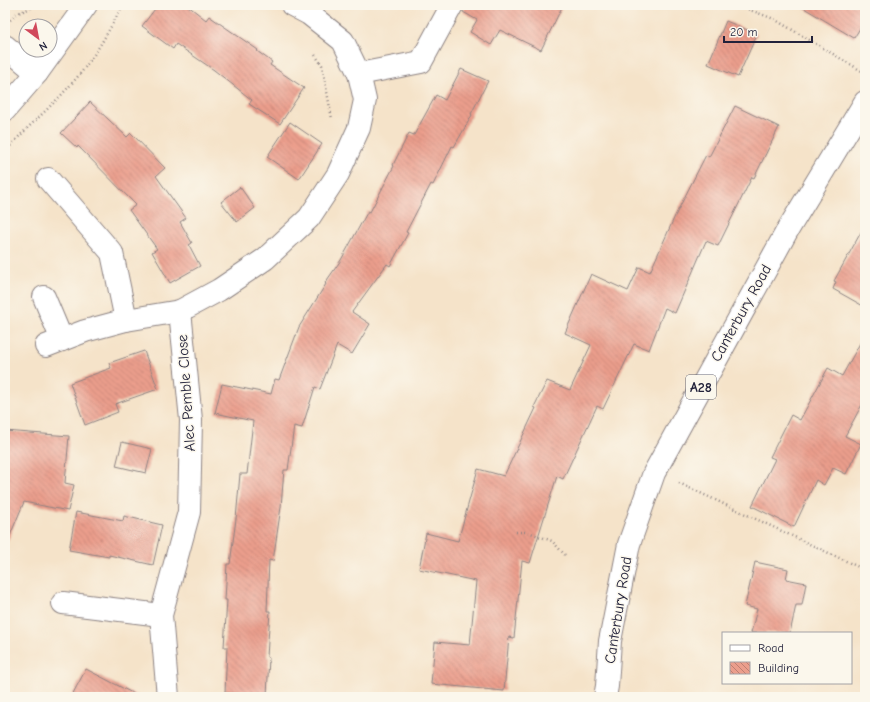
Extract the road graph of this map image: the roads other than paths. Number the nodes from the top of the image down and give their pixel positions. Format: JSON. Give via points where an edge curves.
{"nodes":[{"id":1,"x":86,"y":5,"type":"edge"},
{"id":2,"x":452,"y":5,"type":"edge"},
{"id":3,"x":305,"y":8,"type":"edge"},
{"id":4,"x":5,"y":46,"type":"edge"},
{"id":5,"x":37,"y":73,"type":"junction"},
{"id":6,"x":359,"y":74,"type":"junction"},
{"id":7,"x":865,"y":102,"type":"edge"},
{"id":8,"x":5,"y":110,"type":"edge"},
{"id":9,"x":48,"y":179,"type":"dead end"},
{"id":10,"x":44,"y":297,"type":"dead end"},
{"id":11,"x":180,"y":311,"type":"junction"},
{"id":12,"x":126,"y":320,"type":"junction"},
{"id":13,"x":63,"y":603,"type":"dead end"},
{"id":14,"x":161,"y":615,"type":"junction"},
{"id":15,"x":168,"y":697,"type":"edge"},
{"id":16,"x":605,"y":697,"type":"edge"}],
"edges":[{"from":1,"to":5,"type":"main road"},
{"from":2,"to":6,"type":"main road","via":[[421,62]]},
{"from":3,"to":6,"type":"main road","via":[[343,41]]},
{"from":4,"to":5,"type":"main road"},
{"from":5,"to":8,"type":"main road"},
{"from":6,"to":11,"type":"main road","via":[[365,100],[359,128],[338,174],[309,218],[266,258],[219,290]]},
{"from":7,"to":16,"type":"main road","name":"Canterbury Road","number":"A28","via":[[787,231],[654,473],[629,544],[610,640]]},
{"from":9,"to":12,"type":"main road","via":[[112,252]]},
{"from":10,"to":12,"type":"main road","via":[[54,343]]},
{"from":11,"to":12,"type":"main road"},
{"from":11,"to":14,"type":"main road","name":"Alec Pemble Close","via":[[191,420],[189,512]]},
{"from":13,"to":14,"type":"main road"},
{"from":14,"to":15,"type":"main road","name":"Alec Pemble Close"}]}
